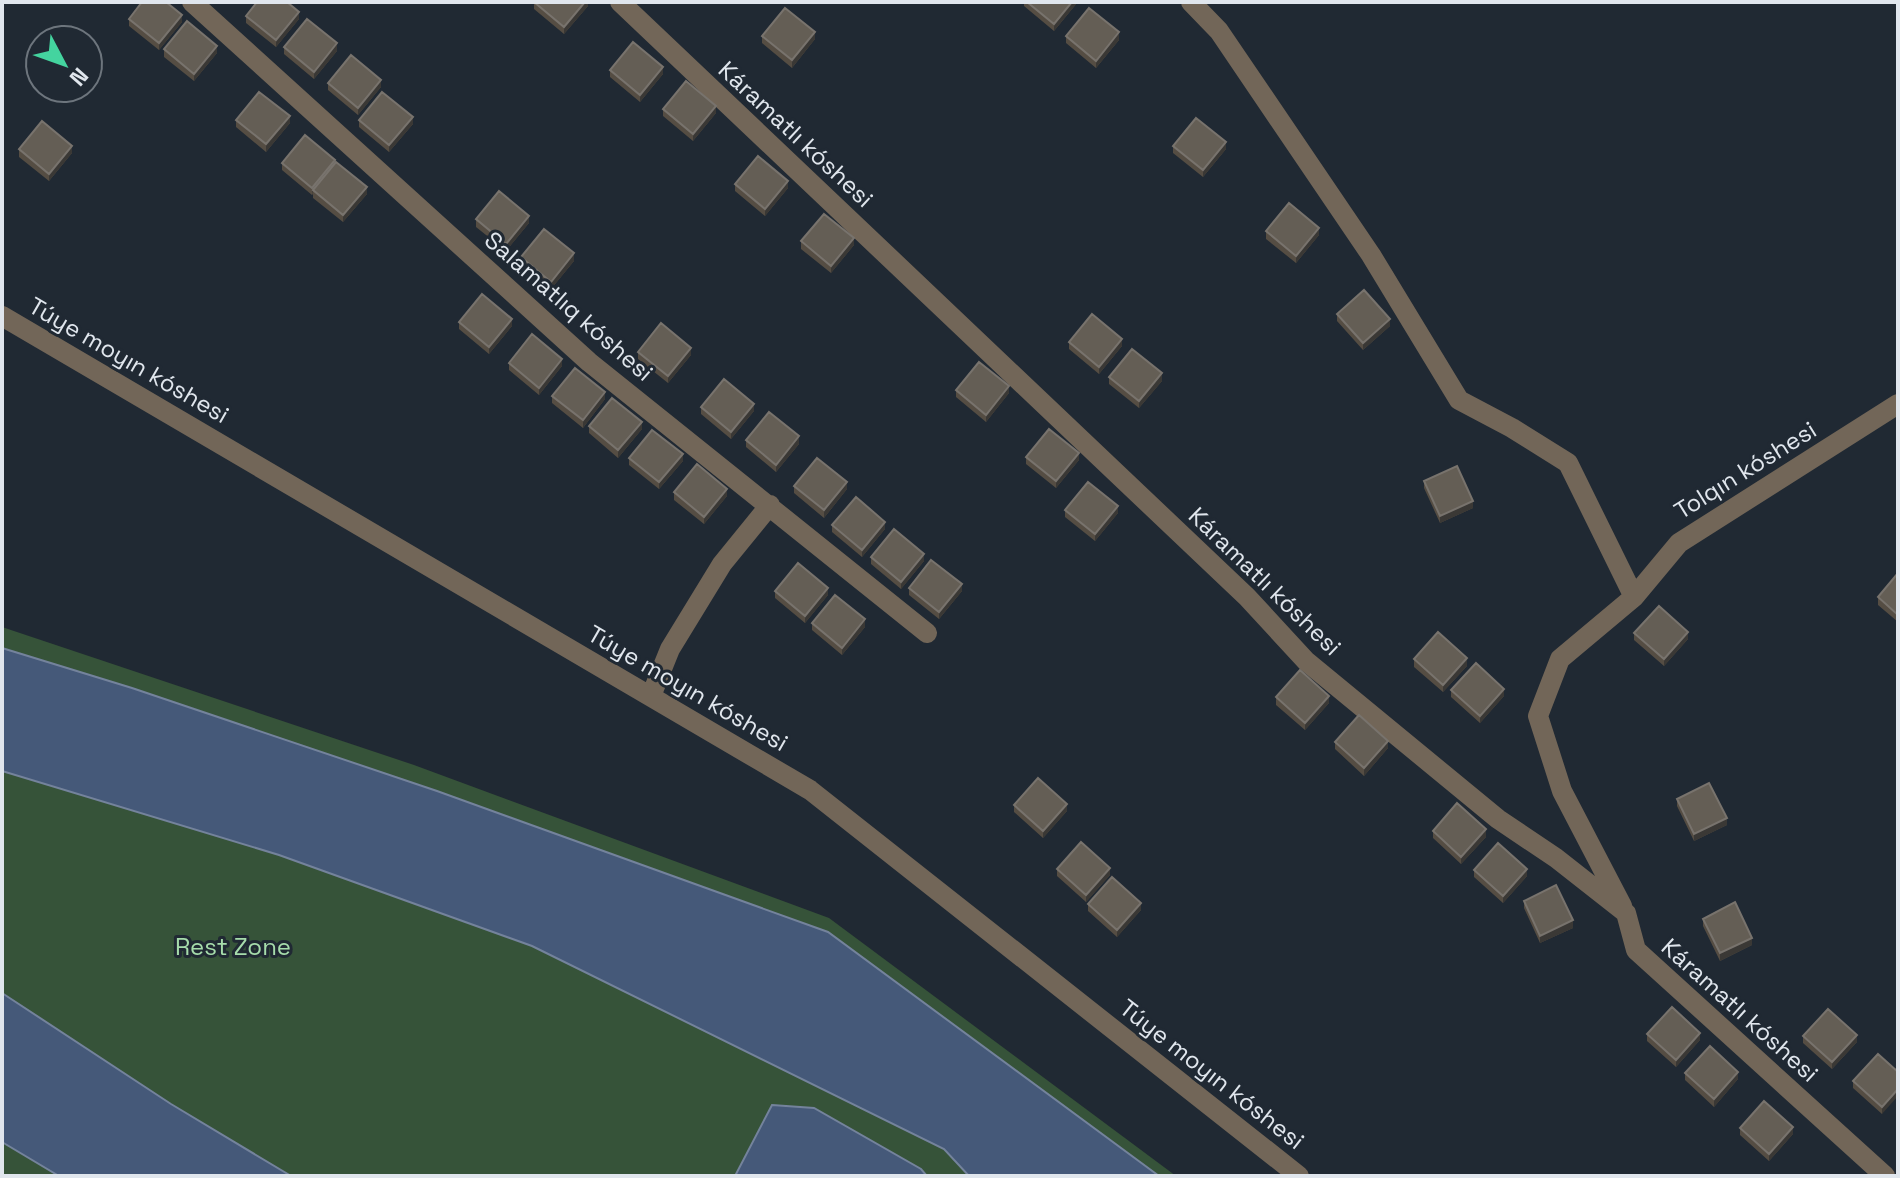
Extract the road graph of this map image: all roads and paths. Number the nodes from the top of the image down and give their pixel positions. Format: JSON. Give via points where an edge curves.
{"nodes":[{"id":1,"x":192,"y":2,"type":"edge"},
{"id":2,"x":620,"y":2,"type":"edge"},
{"id":3,"x":1191,"y":2,"type":"edge"},
{"id":4,"x":2,"y":316,"type":"edge"},
{"id":5,"x":1898,"y":404,"type":"edge"},
{"id":6,"x":770,"y":505,"type":"junction"},
{"id":7,"x":1634,"y":597,"type":"junction"},
{"id":8,"x":927,"y":633,"type":"dead end"},
{"id":9,"x":651,"y":696,"type":"junction"},
{"id":10,"x":1626,"y":913,"type":"junction"},
{"id":11,"x":1299,"y":1176,"type":"edge"},
{"id":12,"x":1885,"y":1176,"type":"edge"}],
"edges":[{"from":1,"to":6,"type":"street","name":"Salamatlıq kóshesi","via":[[589,362]]},
{"from":2,"to":10,"type":"street","name":"Káramatlı kóshesi","via":[[1247,597],[1306,661],[1498,819]]},
{"from":3,"to":7,"type":"street","via":[[1219,31],[1371,255],[1459,400],[1568,463]]},
{"from":4,"to":9,"type":"street","name":"Túye moyın kóshesi"},
{"from":5,"to":7,"type":"street","name":"Tolqın kóshesi","via":[[1679,543]]},
{"from":6,"to":8,"type":"street","name":"Salamatlıq kóshesi"},
{"from":6,"to":9,"type":"street","via":[[722,564],[670,649]]},
{"from":7,"to":10,"type":"street","name":"Tolqın kóshesi","via":[[1560,659],[1538,716],[1562,791]]},
{"from":9,"to":11,"type":"street","name":"Túye moyın kóshesi","via":[[810,790]]},
{"from":10,"to":12,"type":"street","name":"Káramatlı kóshesi","via":[[1636,950]]}]}
